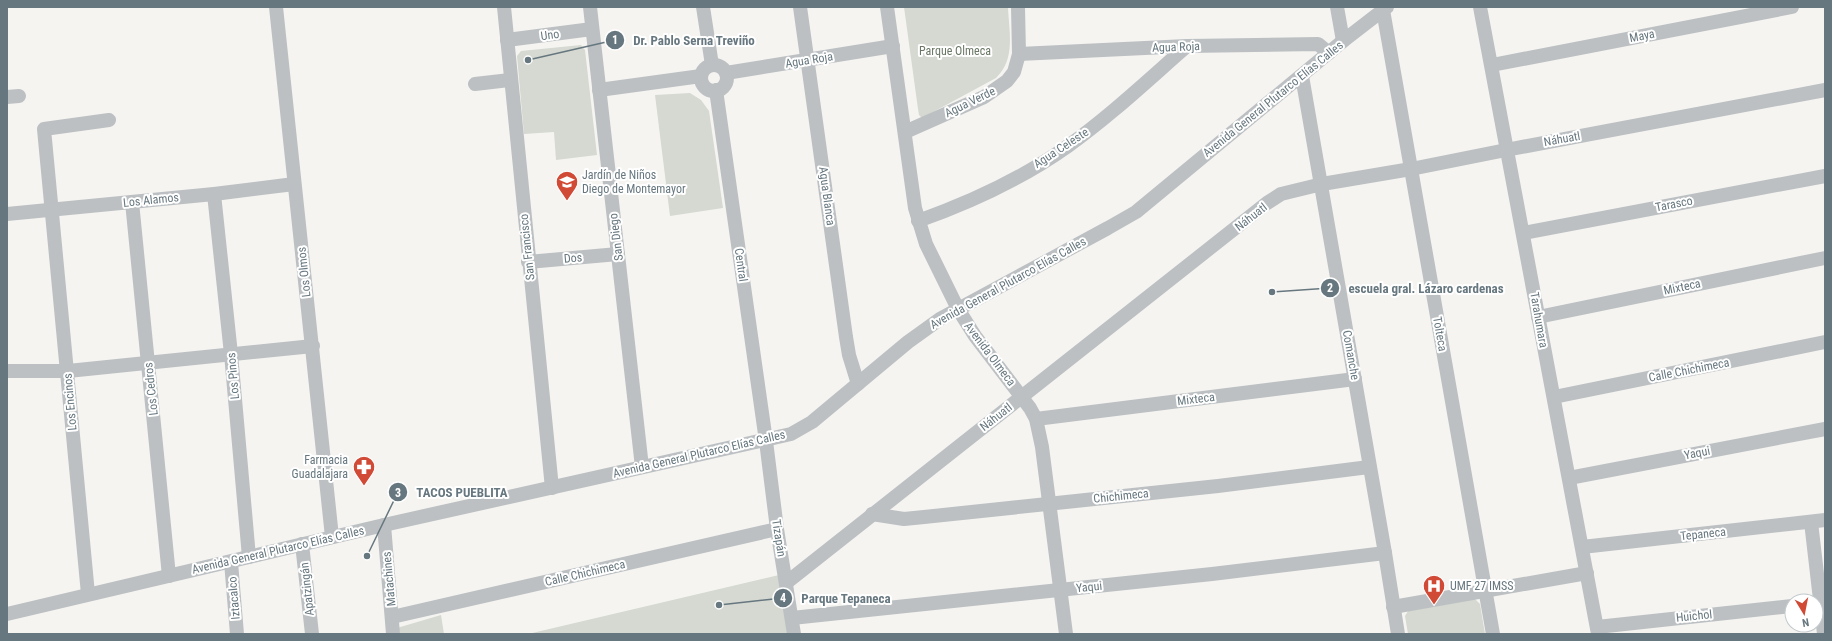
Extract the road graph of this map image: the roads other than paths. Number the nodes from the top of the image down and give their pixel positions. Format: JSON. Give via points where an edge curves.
{"nodes":[{"id":1,"x":276,"y":7,"type":"edge"},
{"id":2,"x":504,"y":7,"type":"edge"},
{"id":3,"x":590,"y":7,"type":"edge"},
{"id":4,"x":703,"y":7,"type":"edge"},
{"id":5,"x":800,"y":7,"type":"edge"},
{"id":6,"x":887,"y":7,"type":"edge"},
{"id":7,"x":1018,"y":7,"type":"edge"},
{"id":8,"x":1337,"y":7,"type":"edge"},
{"id":9,"x":1480,"y":7,"type":"edge"},
{"id":10,"x":1792,"y":7,"type":"edge"},
{"id":11,"x":1385,"y":9,"type":"edge"},
{"id":12,"x":592,"y":29,"type":"junction"},
{"id":13,"x":507,"y":40,"type":"junction"},
{"id":14,"x":1343,"y":41,"type":"junction"},
{"id":15,"x":893,"y":46,"type":"junction"},
{"id":16,"x":1187,"y":46,"type":"junction"},
{"id":17,"x":1329,"y":53,"type":"junction"},
{"id":18,"x":1019,"y":54,"type":"junction"},
{"id":19,"x":808,"y":60,"type":"junction"},
{"id":20,"x":712,"y":65,"type":"junction"},
{"id":21,"x":1492,"y":65,"type":"junction"},
{"id":22,"x":726,"y":73,"type":"junction"},
{"id":23,"x":701,"y":76,"type":"junction"},
{"id":24,"x":1302,"y":76,"type":"junction"},
{"id":25,"x":510,"y":80,"type":"junction"},
{"id":26,"x":474,"y":84,"type":"dead end"},
{"id":27,"x":599,"y":90,"type":"junction"},
{"id":28,"x":716,"y":90,"type":"junction"},
{"id":29,"x":1825,"y":90,"type":"edge"},
{"id":30,"x":109,"y":120,"type":"dead end"},
{"id":31,"x":905,"y":132,"type":"junction"},
{"id":32,"x":1506,"y":150,"type":"junction"},
{"id":33,"x":1411,"y":170,"type":"junction"},
{"id":34,"x":1825,"y":176,"type":"edge"},
{"id":35,"x":294,"y":184,"type":"junction"},
{"id":36,"x":1322,"y":184,"type":"junction"},
{"id":37,"x":214,"y":194,"type":"junction"},
{"id":38,"x":132,"y":202,"type":"junction"},
{"id":39,"x":53,"y":210,"type":"junction"},
{"id":40,"x":7,"y":214,"type":"edge"},
{"id":41,"x":918,"y":221,"type":"junction"},
{"id":42,"x":1523,"y":233,"type":"junction"},
{"id":43,"x":618,"y":254,"type":"junction"},
{"id":44,"x":1825,"y":258,"type":"edge"},
{"id":45,"x":528,"y":262,"type":"junction"},
{"id":46,"x":958,"y":309,"type":"junction"},
{"id":47,"x":1538,"y":317,"type":"junction"},
{"id":48,"x":1825,"y":342,"type":"edge"},
{"id":49,"x":313,"y":346,"type":"junction"},
{"id":50,"x":231,"y":354,"type":"junction"},
{"id":51,"x":149,"y":362,"type":"junction"},
{"id":52,"x":7,"y":371,"type":"edge"},
{"id":53,"x":68,"y":371,"type":"junction"},
{"id":54,"x":1355,"y":379,"type":"junction"},
{"id":55,"x":858,"y":384,"type":"junction"},
{"id":56,"x":1022,"y":396,"type":"junction"},
{"id":57,"x":1554,"y":397,"type":"junction"},
{"id":58,"x":1036,"y":419,"type":"junction"},
{"id":59,"x":1825,"y":429,"type":"edge"},
{"id":60,"x":766,"y":441,"type":"junction"},
{"id":61,"x":642,"y":467,"type":"junction"},
{"id":62,"x":1369,"y":467,"type":"junction"},
{"id":63,"x":1569,"y":478,"type":"junction"},
{"id":64,"x":552,"y":488,"type":"junction"},
{"id":65,"x":1048,"y":503,"type":"junction"},
{"id":66,"x":872,"y":514,"type":"junction"},
{"id":67,"x":1818,"y":521,"type":"edge"},
{"id":68,"x":384,"y":525,"type":"junction"},
{"id":69,"x":777,"y":528,"type":"junction"},
{"id":70,"x":332,"y":537,"type":"junction"},
{"id":71,"x":302,"y":544,"type":"junction"},
{"id":72,"x":1582,"y":547,"type":"junction"},
{"id":73,"x":1385,"y":553,"type":"junction"},
{"id":74,"x":249,"y":557,"type":"junction"},
{"id":75,"x":231,"y":562,"type":"junction"},
{"id":76,"x":1587,"y":573,"type":"junction"},
{"id":77,"x":169,"y":576,"type":"junction"},
{"id":78,"x":786,"y":583,"type":"junction"},
{"id":79,"x":1059,"y":590,"type":"junction"},
{"id":80,"x":1485,"y":590,"type":"junction"},
{"id":81,"x":1818,"y":593,"type":"edge"},
{"id":82,"x":88,"y":594,"type":"junction"},
{"id":83,"x":1393,"y":607,"type":"junction"},
{"id":84,"x":1784,"y":607,"type":"edge"},
{"id":85,"x":7,"y":614,"type":"edge"},
{"id":86,"x":392,"y":617,"type":"junction"},
{"id":87,"x":792,"y":618,"type":"junction"},
{"id":88,"x":1597,"y":630,"type":"edge"},
{"id":89,"x":237,"y":634,"type":"edge"},
{"id":90,"x":312,"y":634,"type":"edge"},
{"id":91,"x":393,"y":634,"type":"edge"},
{"id":92,"x":794,"y":634,"type":"edge"},
{"id":93,"x":1066,"y":634,"type":"edge"},
{"id":94,"x":1398,"y":634,"type":"edge"},
{"id":95,"x":1493,"y":634,"type":"edge"}],
"edges":[{"from":1,"to":35,"type":"street","name":"Los Olmos"},
{"from":2,"to":13,"type":"street","name":"San Francisco"},
{"from":3,"to":12,"type":"street","name":"San Diego"},
{"from":4,"to":20,"type":"street"},
{"from":5,"to":19,"type":"street","name":"Agua Blanca"},
{"from":6,"to":15,"type":"street","name":"Avenida Olmeca"},
{"from":7,"to":18,"type":"street","name":"Agua Verde"},
{"from":8,"to":14,"type":"street"},
{"from":9,"to":21,"type":"street","name":"Tarahumara"},
{"from":10,"to":21,"type":"street","name":"Maya"},
{"from":11,"to":14,"type":"street","name":"Avenida General Plutarco Elías Calles"},
{"from":11,"to":33,"type":"street","name":"Tolteca"},
{"from":12,"to":13,"type":"street","name":"Uno"},
{"from":12,"to":27,"type":"street","name":"San Diego"},
{"from":13,"to":25,"type":"street","name":"San Francisco"},
{"from":14,"to":17,"type":"street","name":"Avenida General Plutarco Elías Calles"},
{"from":15,"to":19,"type":"street","name":"Agua Roja"},
{"from":15,"to":31,"type":"street","name":"Avenida Olmeca"},
{"from":16,"to":17,"type":"street","name":"Agua Roja","via":[[1318,44]]},
{"from":16,"to":18,"type":"street","name":"Agua Roja"},
{"from":16,"to":41,"type":"street","name":"Agua Celeste","via":[[1098,124],[1066,147],[1001,185]]},
{"from":17,"to":24,"type":"street","name":"Avenida General Plutarco Elías Calles"},
{"from":18,"to":31,"type":"street","name":"Agua Verde","via":[[1014,72],[998,89]]},
{"from":19,"to":22,"type":"street","name":"Agua Roja"},
{"from":19,"to":55,"type":"street","name":"Agua Blanca","via":[[846,337]]},
{"from":20,"to":22,"type":"street","via":[[719,66]]},
{"from":20,"to":23,"type":"street","via":[[705,69]]},
{"from":21,"to":32,"type":"street","name":"Tarahumara"},
{"from":22,"to":28,"type":"street","via":[[724,85]]},
{"from":23,"to":27,"type":"street"},
{"from":23,"to":28,"type":"street","via":[[701,81],[707,88]]},
{"from":24,"to":36,"type":"street","name":"Comanche"},
{"from":24,"to":46,"type":"street","name":"Avenida General Plutarco Elías Calles","via":[[1136,212]]},
{"from":25,"to":26,"type":"street"},
{"from":25,"to":45,"type":"street","name":"San Francisco"},
{"from":27,"to":43,"type":"street","name":"San Diego"},
{"from":28,"to":60,"type":"street","name":"Central"},
{"from":29,"to":32,"type":"street","name":"Náhuatl"},
{"from":30,"to":39,"type":"street","name":"Los Encinos","via":[[44,129]]},
{"from":31,"to":41,"type":"street","name":"Avenida Olmeca"},
{"from":32,"to":33,"type":"street","name":"Náhuatl"},
{"from":32,"to":42,"type":"street","name":"Tarahumara"},
{"from":33,"to":36,"type":"street","name":"Náhuatl"},
{"from":33,"to":80,"type":"street","name":"Tolteca"},
{"from":34,"to":42,"type":"street","name":"Tarasco"},
{"from":35,"to":37,"type":"street","name":"Los Alamos"},
{"from":35,"to":49,"type":"street","name":"Los Olmos"},
{"from":36,"to":54,"type":"street","name":"Comanche"},
{"from":36,"to":56,"type":"street","name":"Náhuatl","via":[[1281,194]]},
{"from":37,"to":38,"type":"street","name":"Los Alamos"},
{"from":37,"to":50,"type":"street","name":"Los Pinos"},
{"from":38,"to":39,"type":"street","name":"Los Alamos"},
{"from":38,"to":51,"type":"street","name":"Los Cedros"},
{"from":39,"to":40,"type":"street","name":"Los Alamos"},
{"from":39,"to":53,"type":"street","name":"Los Encinos"},
{"from":41,"to":46,"type":"street","name":"Avenida Olmeca","via":[[926,244]]},
{"from":42,"to":47,"type":"street","name":"Tarahumara"},
{"from":43,"to":45,"type":"street","name":"Dos"},
{"from":43,"to":61,"type":"street","name":"San Diego"},
{"from":44,"to":47,"type":"street","name":"Mixteca"},
{"from":45,"to":64,"type":"street","name":"San Francisco"},
{"from":46,"to":55,"type":"street","name":"Avenida General Plutarco Elías Calles","via":[[920,332]]},
{"from":46,"to":56,"type":"street","name":"Avenida Olmeca","via":[[979,341]]},
{"from":47,"to":57,"type":"street","name":"Tarahumara"},
{"from":48,"to":57,"type":"street","name":"Calle Chichimeca"},
{"from":49,"to":50,"type":"street"},
{"from":49,"to":70,"type":"street","name":"Los Olmos"},
{"from":50,"to":51,"type":"street"},
{"from":50,"to":74,"type":"street","name":"Los Pinos"},
{"from":51,"to":53,"type":"street"},
{"from":51,"to":77,"type":"street","name":"Los Cedros"},
{"from":52,"to":53,"type":"street"},
{"from":53,"to":82,"type":"street","name":"Los Encinos"},
{"from":54,"to":58,"type":"street","name":"Mixteca"},
{"from":54,"to":62,"type":"street","name":"Comanche"},
{"from":55,"to":60,"type":"street","name":"Avenida General Plutarco Elías Calles","via":[[802,428]]},
{"from":56,"to":58,"type":"street","name":"Avenida Olmeca"},
{"from":56,"to":66,"type":"street","name":"Náhuatl"},
{"from":57,"to":63,"type":"street","name":"Tarahumara"},
{"from":58,"to":65,"type":"street","name":"Avenida Olmeca"},
{"from":59,"to":63,"type":"street","name":"Yaqui"},
{"from":60,"to":61,"type":"street","name":"Avenida General Plutarco Elías Calles"},
{"from":60,"to":69,"type":"street","name":"Tizapán"},
{"from":61,"to":64,"type":"street","name":"Avenida General Plutarco Elías Calles"},
{"from":62,"to":65,"type":"street","name":"Chichimeca","via":[[1218,486]]},
{"from":62,"to":73,"type":"street","name":"Comanche"},
{"from":63,"to":72,"type":"street","name":"Tarahumara"},
{"from":64,"to":68,"type":"street","name":"Avenida General Plutarco Elías Calles"},
{"from":65,"to":66,"type":"street","name":"Chichimeca","via":[[910,518]]},
{"from":65,"to":79,"type":"street","name":"Avenida Olmeca"},
{"from":66,"to":78,"type":"street","name":"Náhuatl"},
{"from":67,"to":72,"type":"street","name":"Tepaneca"},
{"from":67,"to":81,"type":"street"},
{"from":68,"to":70,"type":"street","name":"Avenida General Plutarco Elías Calles"},
{"from":68,"to":86,"type":"street","name":"Matachines"},
{"from":69,"to":78,"type":"street","name":"Tizapán"},
{"from":69,"to":86,"type":"street","name":"Calle Chichimeca"},
{"from":70,"to":71,"type":"street","name":"Avenida General Plutarco Elías Calles"},
{"from":71,"to":74,"type":"street","name":"Avenida General Plutarco Elías Calles"},
{"from":71,"to":90,"type":"street","name":"Apatzingán"},
{"from":72,"to":76,"type":"street","name":"Tarahumara"},
{"from":73,"to":79,"type":"street","name":"Yaqui"},
{"from":73,"to":83,"type":"street","name":"Comanche"},
{"from":74,"to":75,"type":"street","name":"Avenida General Plutarco Elías Calles"},
{"from":75,"to":77,"type":"street","name":"Avenida General Plutarco Elías Calles"},
{"from":75,"to":89,"type":"street","name":"Iztacalco"},
{"from":76,"to":80,"type":"street"},
{"from":76,"to":88,"type":"street","name":"Tarahumara"},
{"from":77,"to":82,"type":"street","name":"Avenida General Plutarco Elías Calles"},
{"from":78,"to":87,"type":"street","name":"Tizapán"},
{"from":79,"to":87,"type":"street","name":"Yaqui"},
{"from":79,"to":93,"type":"street","name":"Avenida Olmeca"},
{"from":80,"to":83,"type":"street"},
{"from":80,"to":95,"type":"street","name":"Tolteca"},
{"from":82,"to":85,"type":"street","name":"Avenida General Plutarco Elías Calles"},
{"from":83,"to":94,"type":"street","name":"Comanche"},
{"from":84,"to":88,"type":"street","name":"Huichol"},
{"from":86,"to":91,"type":"street","name":"Matachines"},
{"from":87,"to":92,"type":"street","name":"Tizapán"}]}
